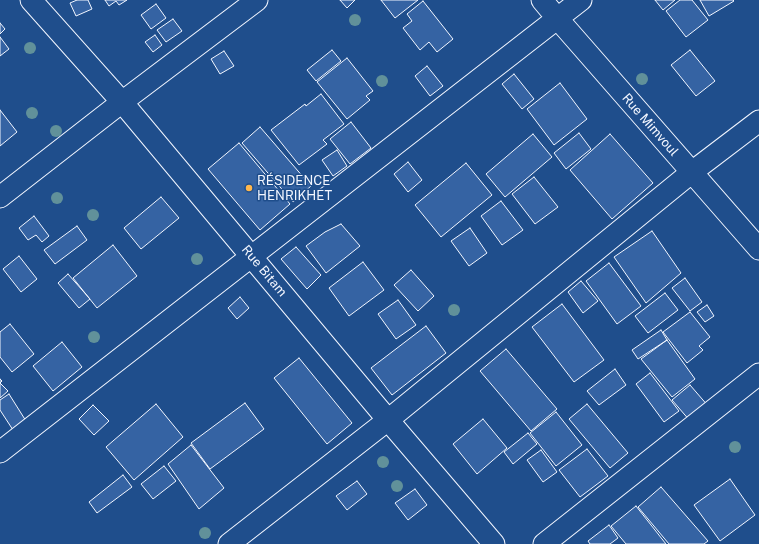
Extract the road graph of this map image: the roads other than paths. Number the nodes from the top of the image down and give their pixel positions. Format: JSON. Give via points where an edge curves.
{"nodes":[{"id":1,"x":31,"y":0,"type":"edge"},
{"id":2,"x":257,"y":0,"type":"edge"},
{"id":3,"x":542,"y":0,"type":"edge"},
{"id":4,"x":580,"y":0,"type":"edge"},
{"id":5,"x":557,"y":18,"type":"junction"},
{"id":6,"x":122,"y":102,"type":"junction"},
{"id":7,"x":759,"y":121,"type":"edge"},
{"id":8,"x":692,"y":172,"type":"junction"},
{"id":9,"x":0,"y":197,"type":"edge"},
{"id":10,"x":759,"y":249,"type":"edge"},
{"id":11,"x":252,"y":256,"type":"junction"},
{"id":12,"x":759,"y":374,"type":"edge"},
{"id":13,"x":388,"y":420,"type":"junction"},
{"id":14,"x":0,"y":452,"type":"edge"},
{"id":15,"x":229,"y":544,"type":"edge"},
{"id":16,"x":494,"y":544,"type":"edge"},
{"id":17,"x":544,"y":544,"type":"edge"}],
"edges":[{"from":1,"to":6,"type":"street","name":"Rue Bitam"},
{"from":2,"to":6,"type":"street"},
{"from":3,"to":5,"type":"street","name":"Rue Mimvoul"},
{"from":4,"to":5,"type":"street"},
{"from":5,"to":8,"type":"street","name":"Rue Mimvoul"},
{"from":5,"to":11,"type":"street"},
{"from":6,"to":9,"type":"street"},
{"from":6,"to":11,"type":"street","name":"Rue Bitam"},
{"from":7,"to":8,"type":"street"},
{"from":8,"to":10,"type":"street","name":"Rue Mimvoul"},
{"from":8,"to":13,"type":"street"},
{"from":11,"to":13,"type":"street","name":"Rue Bitam"},
{"from":11,"to":14,"type":"street"},
{"from":12,"to":17,"type":"street"},
{"from":13,"to":15,"type":"street"},
{"from":13,"to":16,"type":"street","name":"Rue Bitam"}]}
